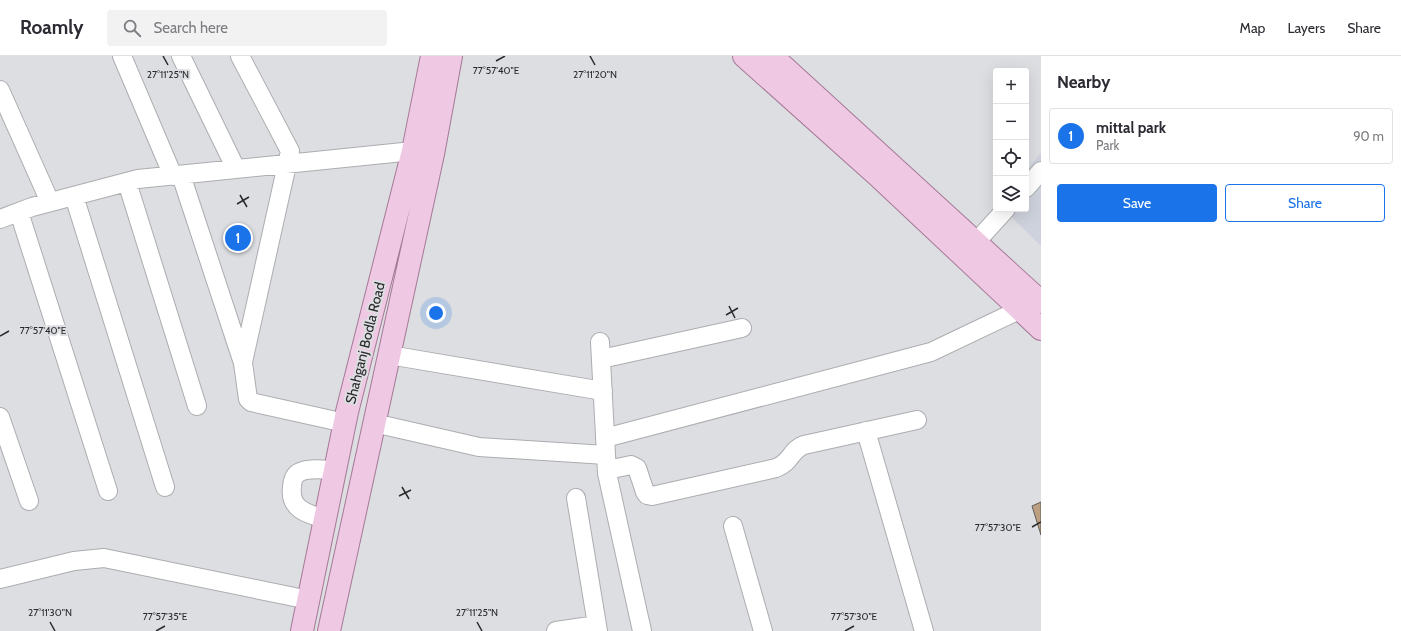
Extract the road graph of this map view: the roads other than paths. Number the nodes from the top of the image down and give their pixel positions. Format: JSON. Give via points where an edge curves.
{"nodes":[{"id":1,"x":122,"y":56,"type":"edge"},
{"id":2,"x":181,"y":56,"type":"edge"},
{"id":3,"x":240,"y":56,"type":"edge"},
{"id":4,"x":432,"y":56,"type":"edge"},
{"id":5,"x":451,"y":56,"type":"edge"},
{"id":6,"x":744,"y":56,"type":"edge"},
{"id":7,"x":772,"y":56,"type":"edge"},
{"id":8,"x":0,"y":90,"type":"edge"},
{"id":9,"x":423,"y":153,"type":"junction"},
{"id":10,"x":288,"y":164,"type":"junction"},
{"id":11,"x":236,"y":169,"type":"junction"},
{"id":12,"x":1041,"y":171,"type":"edge"},
{"id":13,"x":177,"y":175,"type":"junction"},
{"id":14,"x":127,"y":182,"type":"junction"},
{"id":15,"x":1029,"y":185,"type":"edge"},
{"id":16,"x":74,"y":196,"type":"junction"},
{"id":17,"x":50,"y":202,"type":"junction"},
{"id":18,"x":19,"y":212,"type":"junction"},
{"id":19,"x":1003,"y":212,"type":"edge"},
{"id":20,"x":0,"y":219,"type":"edge"},
{"id":21,"x":976,"y":242,"type":"junction"},
{"id":22,"x":1032,"y":303,"type":"edge"},
{"id":23,"x":742,"y":328,"type":"dead end"},
{"id":24,"x":1041,"y":329,"type":"edge"},
{"id":25,"x":600,"y":342,"type":"dead end"},
{"id":26,"x":389,"y":354,"type":"junction"},
{"id":27,"x":601,"y":359,"type":"junction"},
{"id":28,"x":243,"y":363,"type":"junction"},
{"id":29,"x":603,"y":391,"type":"junction"},
{"id":30,"x":197,"y":406,"type":"dead end"},
{"id":31,"x":0,"y":417,"type":"edge"},
{"id":32,"x":917,"y":420,"type":"dead end"},
{"id":33,"x":345,"y":423,"type":"junction"},
{"id":34,"x":374,"y":423,"type":"junction"},
{"id":35,"x":866,"y":431,"type":"junction"},
{"id":36,"x":3,"y":437,"type":"edge"},
{"id":37,"x":605,"y":438,"type":"junction"},
{"id":38,"x":607,"y":463,"type":"junction"},
{"id":39,"x":336,"y":470,"type":"junction"},
{"id":40,"x":165,"y":487,"type":"dead end"},
{"id":41,"x":108,"y":491,"type":"dead end"},
{"id":42,"x":330,"y":496,"type":"junction"},
{"id":43,"x":576,"y":498,"type":"dead end"},
{"id":44,"x":29,"y":501,"type":"dead end"},
{"id":45,"x":357,"y":501,"type":"junction"},
{"id":46,"x":325,"y":519,"type":"junction"},
{"id":47,"x":733,"y":526,"type":"dead end"},
{"id":48,"x":0,"y":579,"type":"edge"},
{"id":49,"x":309,"y":600,"type":"junction"},
{"id":50,"x":598,"y":628,"type":"edge"},
{"id":51,"x":302,"y":631,"type":"edge"},
{"id":52,"x":329,"y":631,"type":"edge"},
{"id":53,"x":556,"y":631,"type":"edge"},
{"id":54,"x":642,"y":631,"type":"edge"},
{"id":55,"x":763,"y":631,"type":"edge"},
{"id":56,"x":924,"y":631,"type":"edge"}],
"edges":[{"from":1,"to":13,"type":"street"},
{"from":2,"to":11,"type":"street"},
{"from":3,"to":10,"type":"street","via":[[290,151]]},
{"from":4,"to":9,"type":"main road","name":"Shahganj Bodla Road"},
{"from":5,"to":9,"type":"main road","name":"Shahganj Bodla Road"},
{"from":6,"to":22,"type":"main road","via":[[877,175]]},
{"from":7,"to":21,"type":"main road"},
{"from":8,"to":17,"type":"street"},
{"from":9,"to":10,"type":"street"},
{"from":9,"to":26,"type":"main road","name":"Shahganj Bodla Road"},
{"from":9,"to":33,"type":"main road","name":"Shahganj Bodla Road"},
{"from":10,"to":11,"type":"street"},
{"from":10,"to":28,"type":"street"},
{"from":11,"to":13,"type":"street"},
{"from":12,"to":15,"type":"street"},
{"from":13,"to":14,"type":"street"},
{"from":13,"to":28,"type":"street"},
{"from":14,"to":16,"type":"street"},
{"from":14,"to":30,"type":"street"},
{"from":16,"to":17,"type":"street"},
{"from":16,"to":40,"type":"street"},
{"from":17,"to":18,"type":"street"},
{"from":18,"to":20,"type":"street"},
{"from":18,"to":41,"type":"street"},
{"from":19,"to":21,"type":"street"},
{"from":21,"to":22,"type":"main road"},
{"from":22,"to":24,"type":"main road"},
{"from":22,"to":37,"type":"street","via":[[931,352]]},
{"from":23,"to":27,"type":"street"},
{"from":25,"to":27,"type":"street"},
{"from":26,"to":29,"type":"street"},
{"from":26,"to":34,"type":"main road","name":"Shahganj Bodla Road"},
{"from":27,"to":29,"type":"street"},
{"from":28,"to":33,"type":"street","via":[[246,395],[251,402]]},
{"from":29,"to":37,"type":"street"},
{"from":31,"to":36,"type":"street"},
{"from":32,"to":35,"type":"street"},
{"from":33,"to":39,"type":"main road","name":"Shahganj Bodla Road"},
{"from":34,"to":38,"type":"street","via":[[479,447]]},
{"from":34,"to":45,"type":"main road","name":"Shahganj Bodla Road"},
{"from":35,"to":38,"type":"street","via":[[799,447],[786,464],[776,468],[652,496],[645,492],[637,468]]},
{"from":35,"to":56,"type":"street"},
{"from":36,"to":44,"type":"street"},
{"from":37,"to":38,"type":"street"},
{"from":38,"to":54,"type":"street"},
{"from":39,"to":42,"type":"main road","name":"Shahganj Bodla Road"},
{"from":39,"to":46,"type":"street","via":[[308,470],[298,473],[293,480],[291,496],[295,506],[310,515]]},
{"from":42,"to":45,"type":"main road"},
{"from":42,"to":46,"type":"main road","name":"Shahganj Bodla Road"},
{"from":43,"to":50,"type":"street"},
{"from":45,"to":52,"type":"main road","name":"Shahganj Bodla Road"},
{"from":46,"to":49,"type":"main road","name":"Shahganj Bodla Road"},
{"from":47,"to":55,"type":"street"},
{"from":48,"to":49,"type":"street","via":[[74,561],[104,558]]},
{"from":49,"to":51,"type":"main road","name":"Shahganj Bodla Road"},
{"from":50,"to":53,"type":"street"}]}
